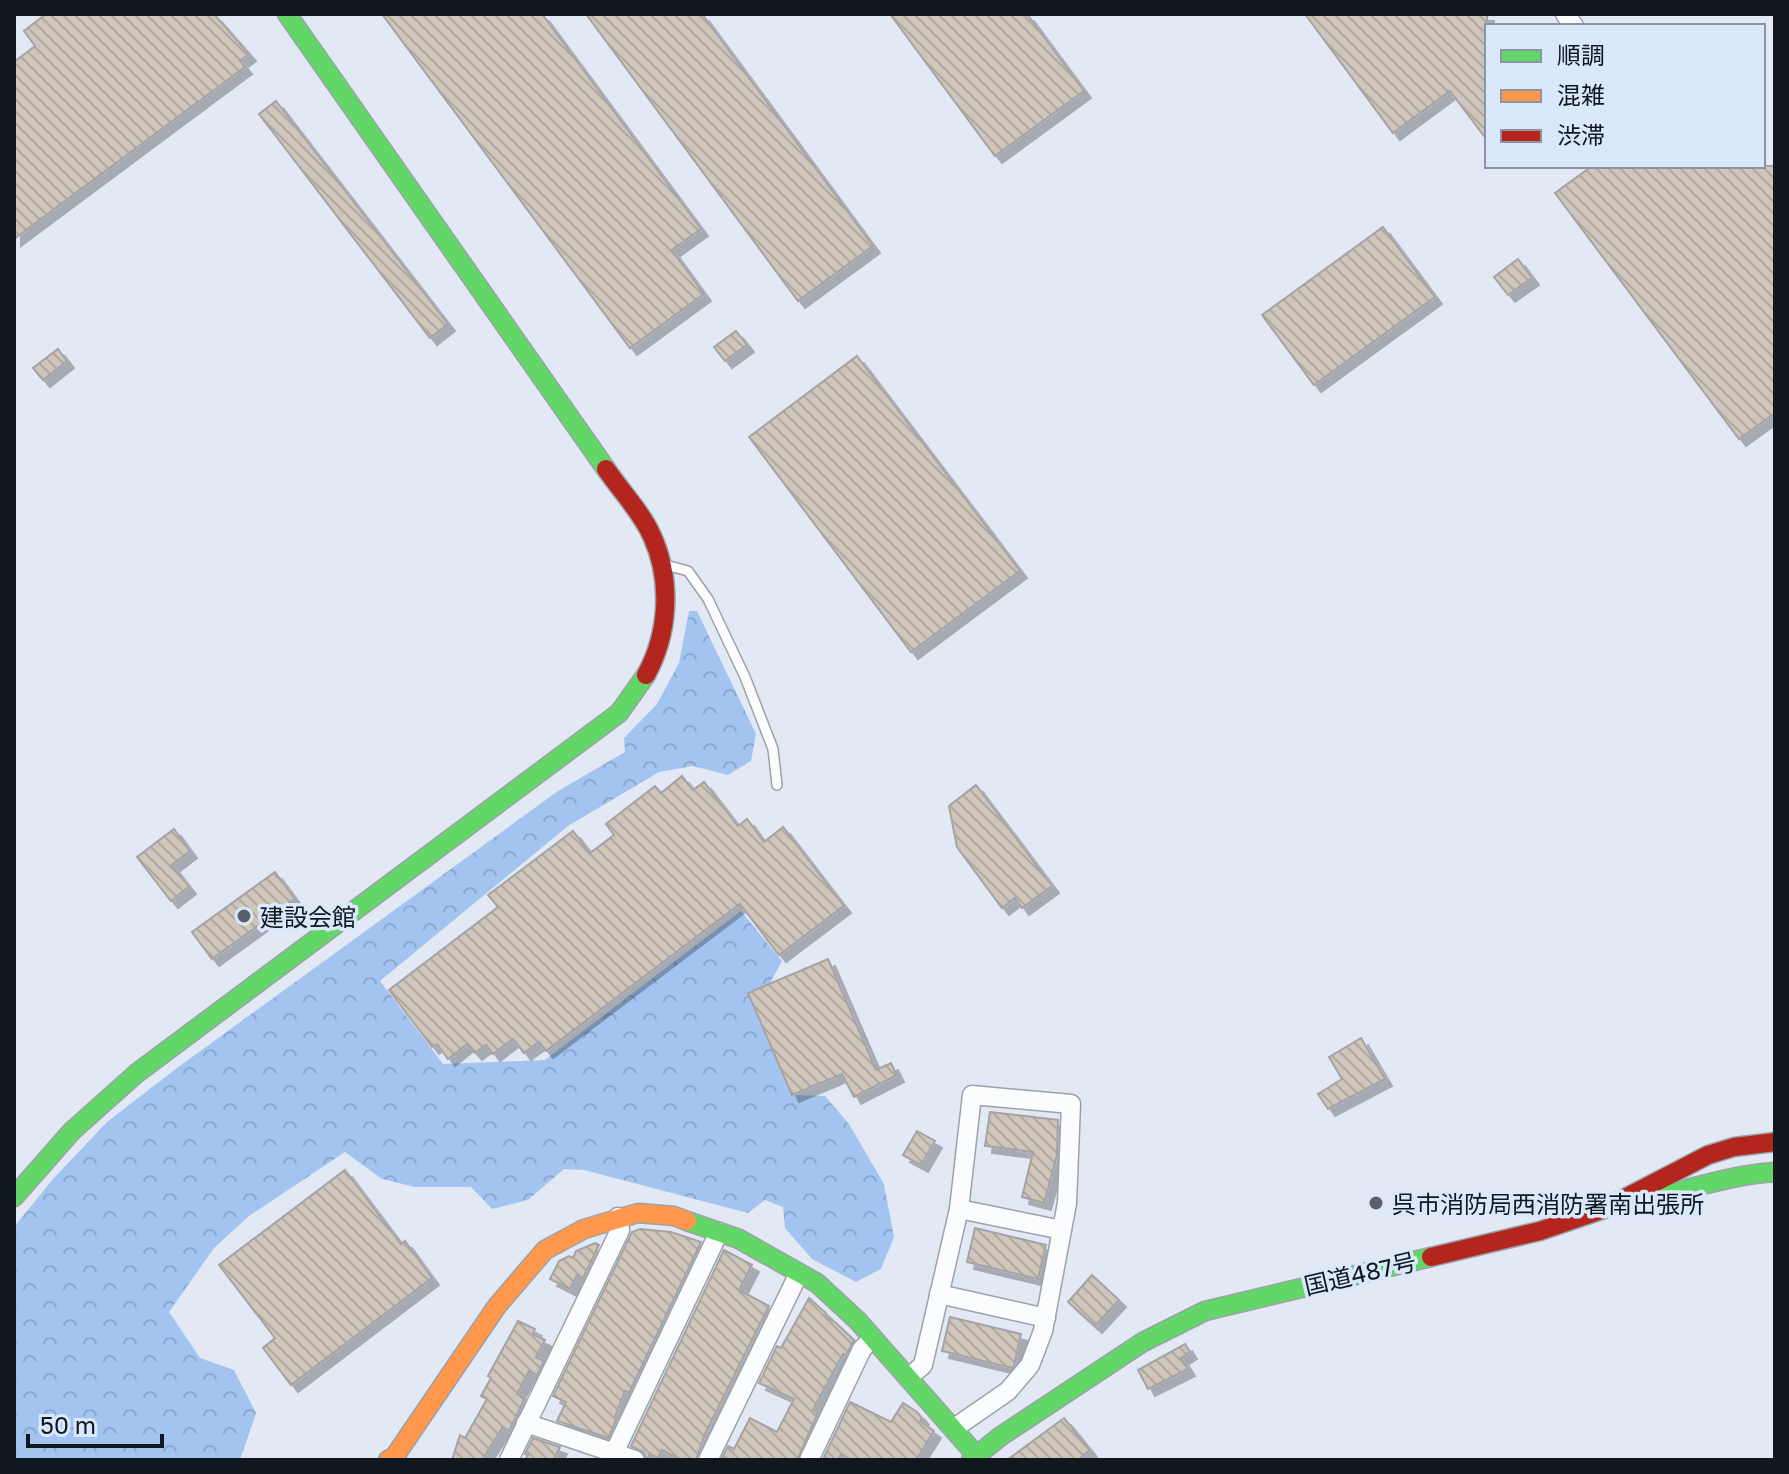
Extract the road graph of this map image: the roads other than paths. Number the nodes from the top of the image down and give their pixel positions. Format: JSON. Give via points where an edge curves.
{"nodes":[{"id":1,"x":287,"y":14,"type":"edge"},
{"id":2,"x":663,"y":564,"type":"junction"},
{"id":3,"x":777,"y":785,"type":"dead end"},
{"id":4,"x":1775,"y":1142,"type":"edge"},
{"id":5,"x":1775,"y":1172,"type":"edge"},
{"id":6,"x":14,"y":1197,"type":"edge"},
{"id":7,"x":959,"y":1209,"type":"junction"},
{"id":8,"x":1604,"y":1209,"type":"junction"},
{"id":9,"x":618,"y":1217,"type":"junction"},
{"id":10,"x":1062,"y":1230,"type":"junction"},
{"id":11,"x":719,"y":1232,"type":"junction"},
{"id":12,"x":799,"y":1273,"type":"junction"},
{"id":13,"x":939,"y":1294,"type":"junction"},
{"id":14,"x":1046,"y":1318,"type":"junction"},
{"id":15,"x":873,"y":1338,"type":"junction"},
{"id":16,"x":908,"y":1378,"type":"junction"},
{"id":17,"x":526,"y":1423,"type":"junction"},
{"id":18,"x":953,"y":1429,"type":"junction"},
{"id":19,"x":614,"y":1453,"type":"junction"},
{"id":20,"x":974,"y":1458,"type":"edge"},
{"id":21,"x":388,"y":1460,"type":"edge"},
{"id":22,"x":509,"y":1460,"type":"edge"},
{"id":23,"x":635,"y":1460,"type":"edge"},
{"id":24,"x":708,"y":1460,"type":"edge"},
{"id":25,"x":809,"y":1460,"type":"edge"}],
"edges":[{"from":1,"to":2,"type":"main road","via":[[652,535]]},
{"from":2,"to":3,"type":"lane","via":[[688,571],[708,599],[773,749]]},
{"from":2,"to":6,"type":"main road","via":[[667,599],[660,645],[641,688],[619,713],[95,1108]]},
{"from":4,"to":8,"type":"main road","name":"国道487号","via":[[1708,1155]]},
{"from":5,"to":8,"type":"main road","via":[[1745,1174]]},
{"from":7,"to":10,"type":"street"},
{"from":7,"to":10,"type":"street","via":[[972,1095],[1071,1104]]},
{"from":7,"to":13,"type":"street"},
{"from":8,"to":20,"type":"main road","name":"国道487号","via":[[1540,1231],[1205,1311],[1143,1342]]},
{"from":9,"to":11,"type":"main road","via":[[674,1216]]},
{"from":9,"to":17,"type":"street","via":[[620,1230]]},
{"from":9,"to":21,"type":"main road","via":[[545,1250],[497,1306]]},
{"from":10,"to":14,"type":"street"},
{"from":11,"to":12,"type":"main road"},
{"from":11,"to":19,"type":"street"},
{"from":12,"to":15,"type":"main road","via":[[817,1283]]},
{"from":12,"to":24,"type":"street"},
{"from":13,"to":14,"type":"street"},
{"from":13,"to":16,"type":"street","via":[[923,1365]]},
{"from":14,"to":18,"type":"street","via":[[1030,1365],[1016,1383]]},
{"from":15,"to":16,"type":"main road"},
{"from":15,"to":25,"type":"street","via":[[862,1349]]},
{"from":16,"to":18,"type":"main road"},
{"from":17,"to":19,"type":"street"},
{"from":17,"to":22,"type":"street"},
{"from":18,"to":20,"type":"main road"},
{"from":19,"to":23,"type":"street"}]}
